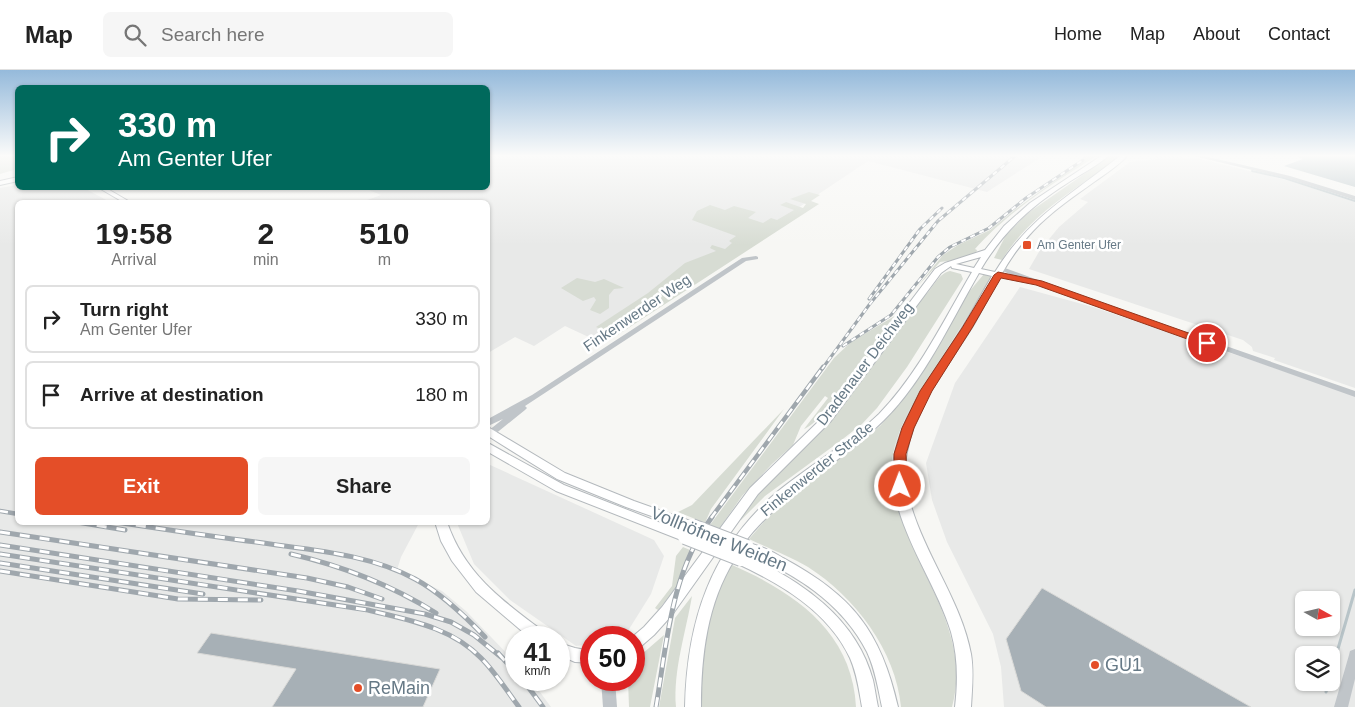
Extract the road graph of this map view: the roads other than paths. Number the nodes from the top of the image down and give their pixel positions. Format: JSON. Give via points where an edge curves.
{"nodes":[{"id":1,"x":1060,"y":186,"type":"edge"},
{"id":2,"x":1085,"y":186,"type":"edge"},
{"id":3,"x":1315,"y":186,"type":"edge"},
{"id":4,"x":106,"y":190,"type":"edge"},
{"id":5,"x":1355,"y":198,"type":"edge"},
{"id":6,"x":124,"y":200,"type":"edge"},
{"id":7,"x":988,"y":252,"type":"junction"},
{"id":8,"x":756,"y":258,"type":"dead end"},
{"id":9,"x":964,"y":261,"type":"junction"},
{"id":10,"x":942,"y":267,"type":"junction"},
{"id":11,"x":976,"y":271,"type":"junction"},
{"id":12,"x":1000,"y":272,"type":"junction"},
{"id":13,"x":1355,"y":394,"type":"edge"},
{"id":14,"x":490,"y":430,"type":"edge"},
{"id":15,"x":490,"y":432,"type":"edge"},
{"id":16,"x":490,"y":448,"type":"edge"},
{"id":17,"x":442,"y":525,"type":"edge"},
{"id":18,"x":744,"y":553,"type":"junction"},
{"id":19,"x":526,"y":626,"type":"edge"},
{"id":20,"x":645,"y":634,"type":"edge"},
{"id":21,"x":1355,"y":655,"type":"edge"},
{"id":22,"x":609,"y":691,"type":"edge"},
{"id":23,"x":610,"y":707,"type":"edge"},
{"id":24,"x":692,"y":707,"type":"edge"},
{"id":25,"x":870,"y":707,"type":"edge"},
{"id":26,"x":890,"y":707,"type":"edge"},
{"id":27,"x":963,"y":707,"type":"edge"},
{"id":28,"x":1342,"y":707,"type":"edge"}],
"edges":[{"from":1,"to":7,"type":"main road","name":"Finkenwerder Straße","via":[[1010,226]]},
{"from":2,"to":12,"type":"main road","via":[[1041,219],[1018,243]]},
{"from":3,"to":5,"type":"street"},
{"from":4,"to":6,"type":"main road"},
{"from":7,"to":9,"type":"main road"},
{"from":7,"to":11,"type":"main road","name":"Finkenwerder Straße"},
{"from":8,"to":14,"type":"street","name":"Finkenwerder Weg","via":[[744,259]]},
{"from":9,"to":10,"type":"main road"},
{"from":9,"to":11,"type":"main road"},
{"from":10,"to":11,"type":"main road"},
{"from":10,"to":20,"type":"main road","name":"Dradenauer Deichweg","via":[[827,419],[754,491],[667,611]]},
{"from":11,"to":12,"type":"main road"},
{"from":11,"to":24,"type":"main road","name":"Finkenwerder Straße","via":[[904,389],[884,414],[858,439],[769,506],[736,545],[712,591],[699,631]]},
{"from":12,"to":13,"type":"street"},
{"from":12,"to":27,"type":"main road","via":[[926,391],[908,428],[900,454],[900,486],[910,523],[958,631],[965,672]]},
{"from":15,"to":18,"type":"main road","name":"Vollhöfner Weiden","bridge":true,"via":[[561,476],[692,526]]},
{"from":16,"to":18,"type":"main road","name":"Vollhöfner Weiden","bridge":true,"via":[[560,488],[685,537]]},
{"from":17,"to":19,"type":"main road","via":[[450,547],[468,575]]},
{"from":18,"to":25,"type":"main road","name":"Vollhöfner Weiden","via":[[814,600],[832,618],[859,663]]},
{"from":18,"to":26,"type":"main road","name":"Vollhöfner Weiden","via":[[791,566],[814,580],[842,606],[870,643],[884,675]]},
{"from":21,"to":28,"type":"street"},
{"from":22,"to":23,"type":"street"}]}
